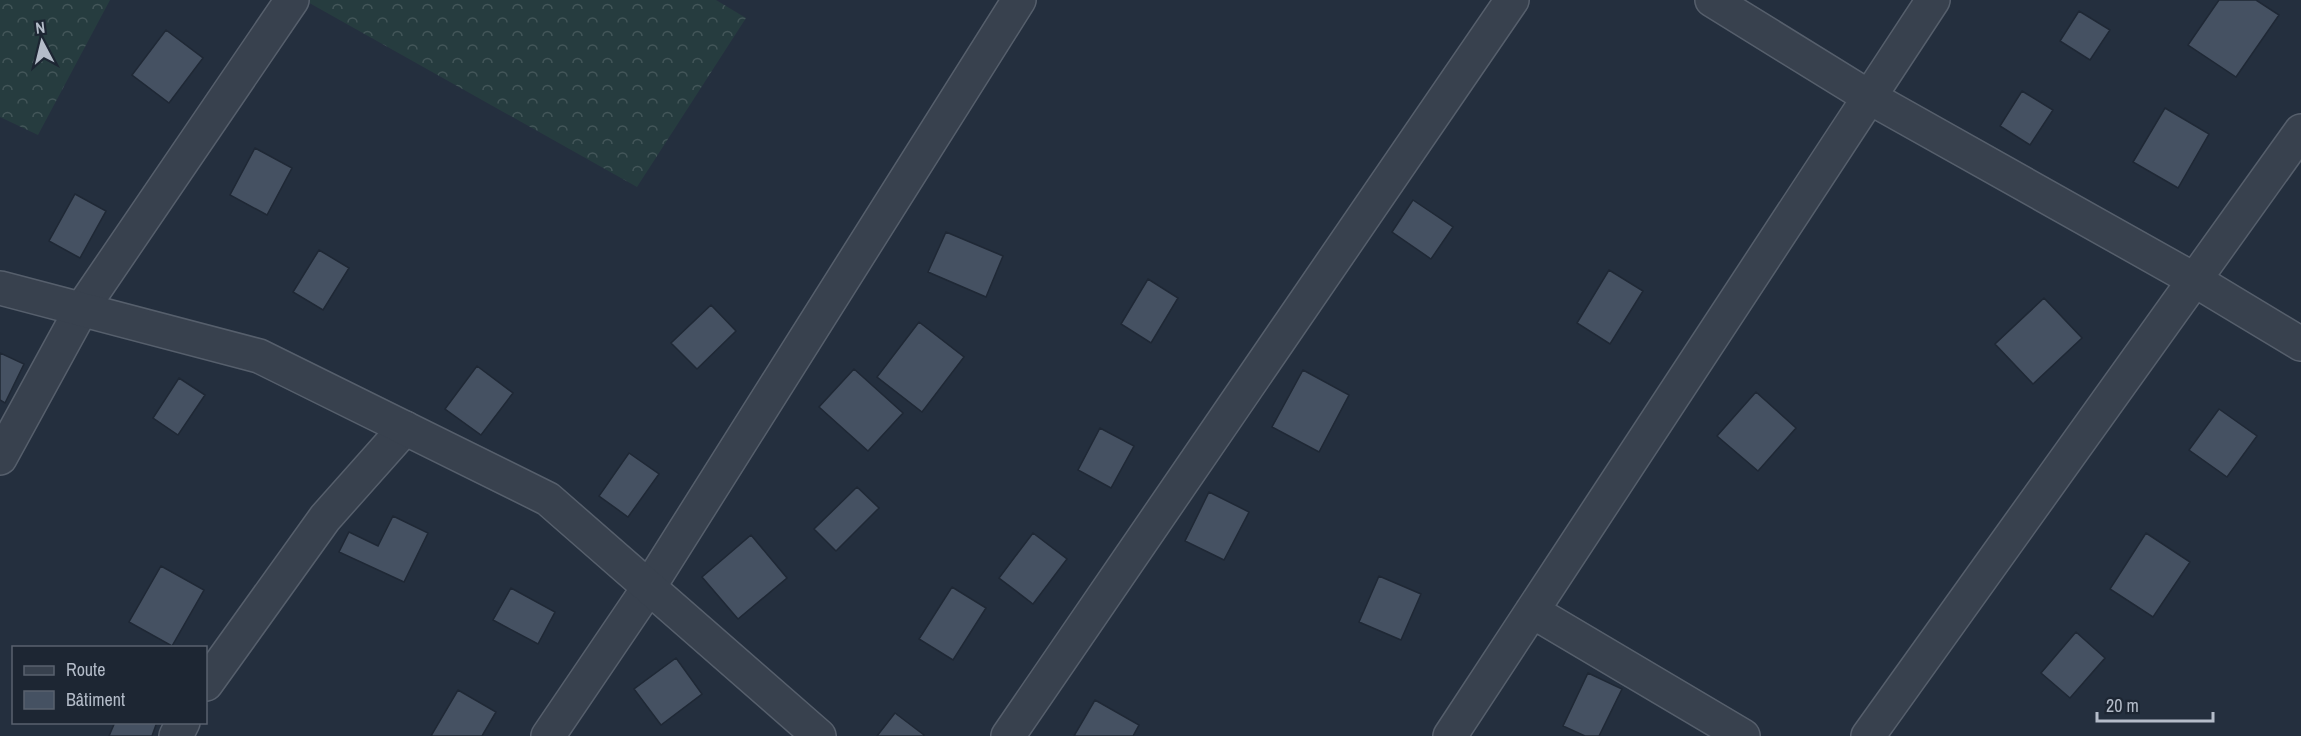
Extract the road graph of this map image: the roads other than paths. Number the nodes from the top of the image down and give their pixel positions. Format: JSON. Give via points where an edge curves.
{"nodes":[{"id":1,"x":292,"y":0,"type":"edge"},
{"id":2,"x":1019,"y":0,"type":"edge"},
{"id":3,"x":1512,"y":0,"type":"edge"},
{"id":4,"x":1712,"y":0,"type":"edge"},
{"id":5,"x":1933,"y":0,"type":"edge"},
{"id":6,"x":1869,"y":97,"type":"junction"},
{"id":7,"x":2301,"y":131,"type":"edge"},
{"id":8,"x":2193,"y":279,"type":"junction"},
{"id":9,"x":0,"y":288,"type":"edge"},
{"id":10,"x":81,"y":310,"type":"junction"},
{"id":11,"x":2301,"y":344,"type":"edge"},
{"id":12,"x":405,"y":428,"type":"junction"},
{"id":13,"x":0,"y":458,"type":"edge"},
{"id":14,"x":649,"y":587,"type":"junction"},
{"id":15,"x":1532,"y":611,"type":"junction"},
{"id":16,"x":207,"y":683,"type":"edge"},
{"id":17,"x":548,"y":736,"type":"edge"},
{"id":18,"x":819,"y":736,"type":"edge"},
{"id":19,"x":1008,"y":736,"type":"edge"},
{"id":20,"x":1450,"y":736,"type":"edge"},
{"id":21,"x":1743,"y":736,"type":"edge"},
{"id":22,"x":1868,"y":736,"type":"edge"}],
"edges":[{"from":1,"to":10,"type":"street"},
{"from":2,"to":14,"type":"street"},
{"from":3,"to":19,"type":"street"},
{"from":4,"to":6,"type":"street"},
{"from":5,"to":6,"type":"street"},
{"from":6,"to":8,"type":"street"},
{"from":6,"to":15,"type":"street"},
{"from":7,"to":8,"type":"street"},
{"from":8,"to":11,"type":"street"},
{"from":8,"to":22,"type":"street"},
{"from":9,"to":10,"type":"street"},
{"from":10,"to":12,"type":"street","via":[[259,356]]},
{"from":10,"to":13,"type":"street"},
{"from":12,"to":14,"type":"street","via":[[548,499]]},
{"from":12,"to":16,"type":"street","via":[[325,518]]},
{"from":14,"to":17,"type":"street"},
{"from":14,"to":18,"type":"street"},
{"from":15,"to":20,"type":"street"},
{"from":15,"to":21,"type":"street"}]}
